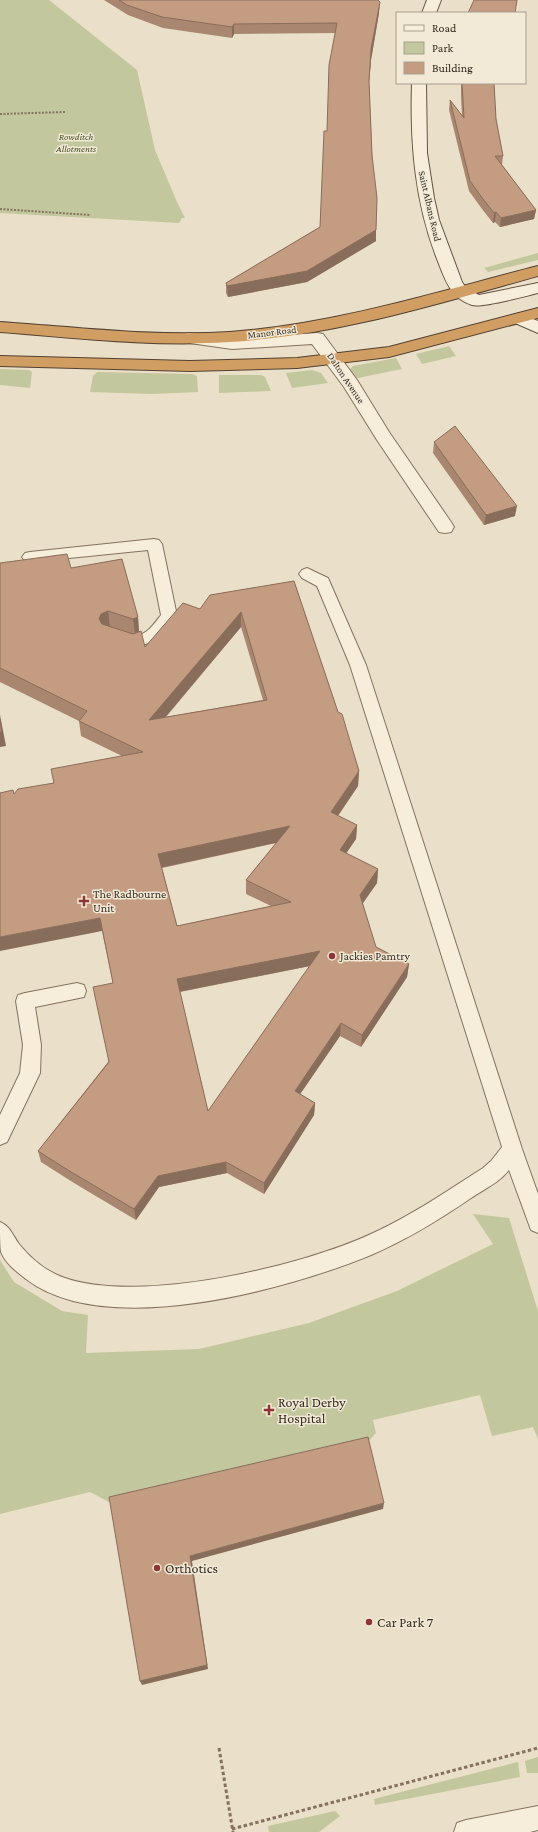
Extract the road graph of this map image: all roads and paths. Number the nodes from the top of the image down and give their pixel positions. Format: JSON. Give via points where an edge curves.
{"nodes":[{"id":1,"x":434,"y":0,"type":"edge"},
{"id":2,"x":429,"y":12,"type":"edge"},
{"id":3,"x":419,"y":84,"type":"edge"},
{"id":4,"x":65,"y":112,"type":"dead end"},
{"id":5,"x":0,"y":114,"type":"edge"},
{"id":6,"x":0,"y":209,"type":"edge"},
{"id":7,"x":90,"y":215,"type":"dead end"},
{"id":8,"x":538,"y":271,"type":"edge"},
{"id":9,"x":538,"y":288,"type":"edge"},
{"id":10,"x":460,"y":292,"type":"junction"},
{"id":11,"x":538,"y":313,"type":"edge"},
{"id":12,"x":521,"y":318,"type":"junction"},
{"id":13,"x":0,"y":327,"type":"edge"},
{"id":14,"x":538,"y":328,"type":"edge"},
{"id":15,"x":188,"y":338,"type":"junction"},
{"id":16,"x":333,"y":359,"type":"junction"},
{"id":17,"x":0,"y":361,"type":"edge"},
{"id":18,"x":445,"y":527,"type":"dead end"},
{"id":19,"x":30,"y":557,"type":"edge"},
{"id":20,"x":307,"y":574,"type":"dead end"},
{"id":21,"x":110,"y":634,"type":"edge"},
{"id":22,"x":77,"y":991,"type":"dead end"},
{"id":23,"x":0,"y":1136,"type":"edge"},
{"id":24,"x":512,"y":1149,"type":"junction"},
{"id":25,"x":538,"y":1223,"type":"edge"},
{"id":26,"x":0,"y":1232,"type":"edge"},
{"id":27,"x":219,"y":1748,"type":"dead end"},
{"id":28,"x":538,"y":1748,"type":"edge"},
{"id":29,"x":532,"y":1823,"type":"edge"},
{"id":30,"x":233,"y":1830,"type":"edge"},
{"id":31,"x":466,"y":1832,"type":"edge"}],
"edges":[{"from":1,"to":2,"type":"street"},
{"from":3,"to":10,"type":"street","name":"Saint Albans Road","via":[[418,140],[430,214],[442,254]]},
{"from":4,"to":5,"type":"path"},
{"from":6,"to":7,"type":"path"},
{"from":8,"to":10,"type":"highway","name":"Manor Road"},
{"from":9,"to":10,"type":"street","via":[[476,301]]},
{"from":10,"to":15,"type":"highway","name":"Manor Road","via":[[314,327],[252,335]]},
{"from":11,"to":12,"type":"highway"},
{"from":12,"to":14,"type":"street"},
{"from":12,"to":16,"type":"highway","via":[[389,352]]},
{"from":13,"to":15,"type":"highway","name":"Manor Road"},
{"from":15,"to":16,"type":"street","name":"Dalton Avenue","via":[[232,344],[317,338]]},
{"from":16,"to":17,"type":"highway","via":[[268,365],[190,366]]},
{"from":16,"to":18,"type":"street","name":"Dalton Avenue"},
{"from":19,"to":21,"type":"lane","via":[[154,544],[169,616],[156,634],[135,642]]},
{"from":20,"to":24,"type":"lane","via":[[323,582],[358,665]]},
{"from":22,"to":23,"type":"lane","via":[[25,1001],[32,1044],[30,1073]]},
{"from":24,"to":25,"type":"lane"},
{"from":24,"to":26,"type":"lane","via":[[494,1172],[405,1228],[364,1248],[296,1272],[214,1288],[130,1297],[97,1296],[66,1289],[27,1267],[15,1256]]},
{"from":27,"to":30,"type":"path"},
{"from":28,"to":30,"type":"path"},
{"from":29,"to":31,"type":"lane"}]}
